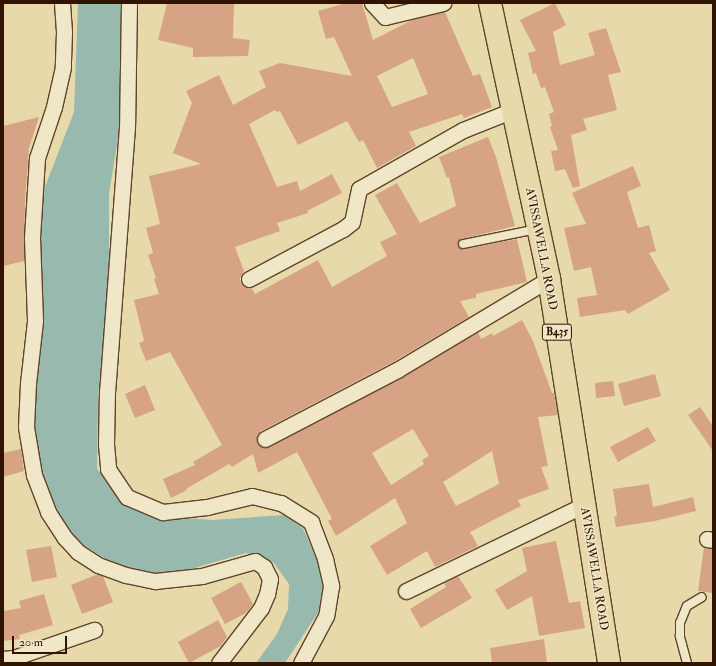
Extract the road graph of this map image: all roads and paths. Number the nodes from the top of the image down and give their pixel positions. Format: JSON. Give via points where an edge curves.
{"nodes":[{"id":1,"x":62,"y":3,"type":"edge"},
{"id":2,"x":128,"y":3,"type":"edge"},
{"id":3,"x":372,"y":3,"type":"edge"},
{"id":4,"x":443,"y":3,"type":"edge"},
{"id":5,"x":490,"y":3,"type":"edge"},
{"id":6,"x":513,"y":110,"type":"junction"},
{"id":7,"x":538,"y":229,"type":"junction"},
{"id":8,"x":463,"y":244,"type":"dead end"},
{"id":9,"x":248,"y":279,"type":"dead end"},
{"id":10,"x":549,"y":279,"type":"junction"},
{"id":11,"x":265,"y":439,"type":"dead end"},
{"id":12,"x":584,"y":504,"type":"junction"},
{"id":13,"x":406,"y":591,"type":"dead end"},
{"id":14,"x":702,"y":597,"type":"dead end"},
{"id":15,"x":94,"y":630,"type":"dead end"},
{"id":16,"x":3,"y":659,"type":"edge"},
{"id":17,"x":219,"y":663,"type":"edge"},
{"id":18,"x":301,"y":663,"type":"edge"},
{"id":19,"x":609,"y":663,"type":"edge"},
{"id":20,"x":687,"y":663,"type":"edge"}],
"edges":[{"from":1,"to":17,"type":"street","via":[[63,67],[54,107],[37,158],[32,231],[35,321],[26,427],[34,475],[48,512],[65,538],[78,552],[98,565],[126,575],[155,581],[202,576],[255,561],[264,567],[270,579],[261,608]]},
{"from":2,"to":18,"type":"street","via":[[127,128],[107,392],[108,469],[127,496],[163,512],[207,507],[252,496],[281,503],[311,522],[325,559],[331,586],[326,616]]},
{"from":3,"to":4,"type":"street","via":[[385,17]]},
{"from":5,"to":6,"type":"main road","name":"AVISSAWELLA ROAD","number":"B435"},
{"from":6,"to":7,"type":"main road","name":"AVISSAWELLA ROAD","number":"B435"},
{"from":6,"to":9,"type":"street","via":[[463,130],[359,189],[352,222],[348,226]]},
{"from":7,"to":8,"type":"lane"},
{"from":7,"to":10,"type":"main road","name":"AVISSAWELLA ROAD","number":"B435"},
{"from":10,"to":11,"type":"street","via":[[397,370]]},
{"from":10,"to":12,"type":"main road","name":"AVISSAWELLA ROAD","number":"B435"},
{"from":12,"to":13,"type":"street"},
{"from":12,"to":19,"type":"main road","name":"AVISSAWELLA ROAD","number":"B435"},
{"from":14,"to":20,"type":"lane","via":[[687,606],[680,623],[680,636]]},
{"from":15,"to":16,"type":"street","via":[[13,658]]}]}
